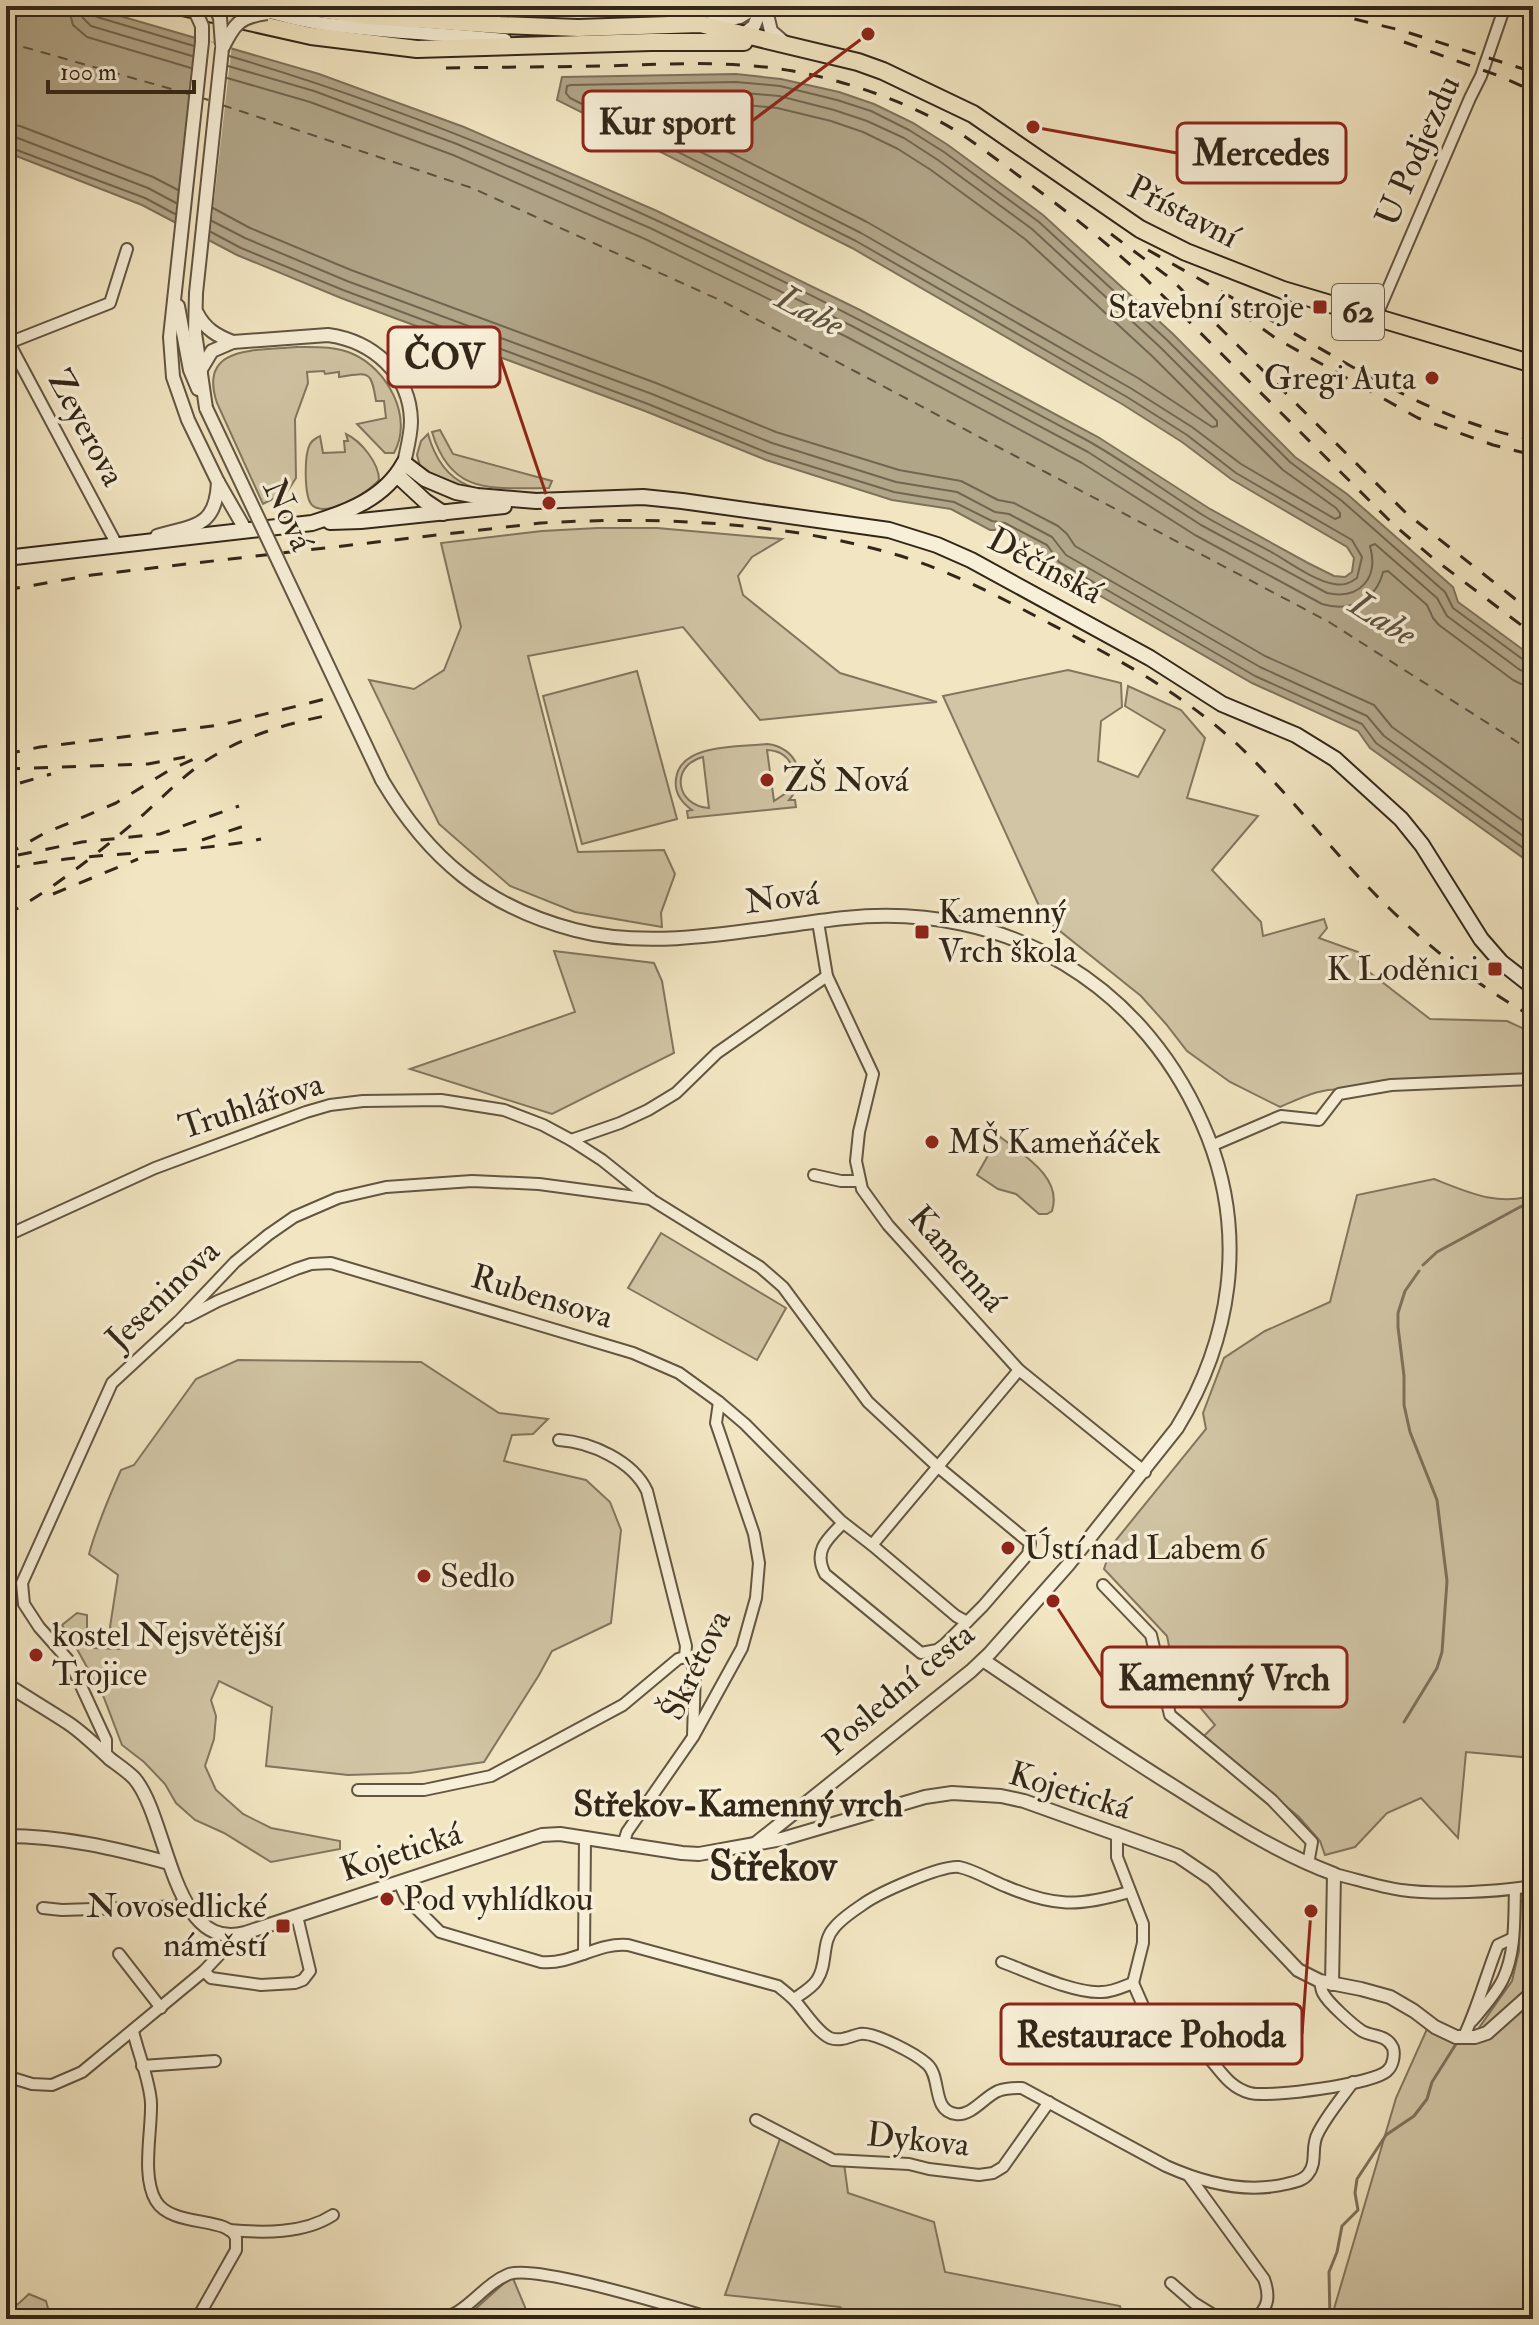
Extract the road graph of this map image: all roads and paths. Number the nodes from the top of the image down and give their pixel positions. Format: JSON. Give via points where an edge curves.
{"nodes":[{"id":1,"x":178,"y":6,"type":"edge"},
{"id":2,"x":193,"y":6,"type":"edge"},
{"id":3,"x":245,"y":6,"type":"edge"},
{"id":4,"x":299,"y":6,"type":"edge"},
{"id":5,"x":762,"y":6,"type":"edge"},
{"id":6,"x":1505,"y":6,"type":"edge"},
{"id":7,"x":219,"y":8,"type":"edge"},
{"id":8,"x":267,"y":13,"type":"junction"},
{"id":9,"x":700,"y":24,"type":"junction"},
{"id":10,"x":578,"y":28,"type":"junction"},
{"id":11,"x":420,"y":34,"type":"junction"},
{"id":12,"x":745,"y":34,"type":"junction"},
{"id":13,"x":727,"y":41,"type":"junction"},
{"id":14,"x":202,"y":42,"type":"junction"},
{"id":15,"x":786,"y":44,"type":"junction"},
{"id":16,"x":548,"y":45,"type":"junction"},
{"id":17,"x":222,"y":49,"type":"junction"},
{"id":18,"x":127,"y":249,"type":"dead end"},
{"id":19,"x":175,"y":291,"type":"junction"},
{"id":20,"x":196,"y":310,"type":"junction"},
{"id":21,"x":1376,"y":317,"type":"junction"},
{"id":22,"x":7,"y":341,"type":"edge"},
{"id":23,"x":233,"y":342,"type":"junction"},
{"id":24,"x":1533,"y":364,"type":"edge"},
{"id":25,"x":200,"y":371,"type":"junction"},
{"id":26,"x":206,"y":408,"type":"junction"},
{"id":27,"x":401,"y":469,"type":"junction"},
{"id":28,"x":218,"y":482,"type":"junction"},
{"id":29,"x":536,"y":501,"type":"junction"},
{"id":30,"x":443,"y":513,"type":"junction"},
{"id":31,"x":312,"y":523,"type":"junction"},
{"id":32,"x":245,"y":529,"type":"junction"},
{"id":33,"x":123,"y":545,"type":"junction"},
{"id":34,"x":6,"y":558,"type":"edge"},
{"id":35,"x":818,"y":922,"type":"junction"},
{"id":36,"x":827,"y":976,"type":"junction"},
{"id":37,"x":1533,"y":987,"type":"edge"},
{"id":38,"x":1533,"y":1079,"type":"edge"},
{"id":39,"x":571,"y":1140,"type":"junction"},
{"id":40,"x":1211,"y":1146,"type":"junction"},
{"id":41,"x":814,"y":1175,"type":"dead end"},
{"id":42,"x":859,"y":1181,"type":"junction"},
{"id":43,"x":652,"y":1200,"type":"junction"},
{"id":44,"x":6,"y":1236,"type":"edge"},
{"id":45,"x":179,"y":1321,"type":"junction"},
{"id":46,"x":1019,"y":1370,"type":"junction"},
{"id":47,"x":719,"y":1402,"type":"junction"},
{"id":48,"x":559,"y":1440,"type":"dead end"},
{"id":49,"x":937,"y":1466,"type":"junction"},
{"id":50,"x":1145,"y":1472,"type":"junction"},
{"id":51,"x":843,"y":1523,"type":"junction"},
{"id":52,"x":872,"y":1545,"type":"junction"},
{"id":53,"x":1068,"y":1565,"type":"joint"},
{"id":54,"x":1103,"y":1585,"type":"dead end"},
{"id":55,"x":967,"y":1622,"type":"junction"},
{"id":56,"x":685,"y":1657,"type":"junction"},
{"id":57,"x":983,"y":1660,"type":"junction"},
{"id":58,"x":6,"y":1684,"type":"edge"},
{"id":59,"x":693,"y":1737,"type":"junction"},
{"id":60,"x":106,"y":1755,"type":"junction"},
{"id":61,"x":358,"y":1790,"type":"dead end"},
{"id":62,"x":1117,"y":1833,"type":"junction"},
{"id":63,"x":6,"y":1836,"type":"edge"},
{"id":64,"x":585,"y":1838,"type":"junction"},
{"id":65,"x":755,"y":1844,"type":"junction"},
{"id":66,"x":623,"y":1845,"type":"junction"},
{"id":67,"x":169,"y":1863,"type":"junction"},
{"id":68,"x":1308,"y":1864,"type":"junction"},
{"id":69,"x":1334,"y":1874,"type":"junction"},
{"id":70,"x":399,"y":1882,"type":"junction"},
{"id":71,"x":1533,"y":1886,"type":"edge"},
{"id":72,"x":1515,"y":1889,"type":"junction"},
{"id":73,"x":1129,"y":1892,"type":"junction"},
{"id":74,"x":187,"y":1906,"type":"junction"},
{"id":75,"x":43,"y":1908,"type":"dead end"},
{"id":76,"x":297,"y":1916,"type":"junction"},
{"id":77,"x":230,"y":1936,"type":"junction"},
{"id":78,"x":1513,"y":1938,"type":"junction"},
{"id":79,"x":119,"y":1954,"type":"dead end"},
{"id":80,"x":584,"y":1954,"type":"junction"},
{"id":81,"x":1002,"y":1962,"type":"dead end"},
{"id":82,"x":204,"y":1971,"type":"junction"},
{"id":83,"x":1326,"y":1982,"type":"junction"},
{"id":84,"x":1133,"y":1983,"type":"junction"},
{"id":85,"x":1533,"y":1992,"type":"edge"},
{"id":86,"x":794,"y":1999,"type":"junction"},
{"id":87,"x":161,"y":2008,"type":"junction"},
{"id":88,"x":1472,"y":2021,"type":"junction"},
{"id":89,"x":133,"y":2031,"type":"junction"},
{"id":90,"x":1463,"y":2038,"type":"junction"},
{"id":91,"x":215,"y":2061,"type":"dead end"},
{"id":92,"x":142,"y":2066,"type":"junction"},
{"id":93,"x":6,"y":2076,"type":"edge"},
{"id":94,"x":1353,"y":2082,"type":"junction"},
{"id":95,"x":1049,"y":2102,"type":"junction"},
{"id":96,"x":756,"y":2120,"type":"dead end"},
{"id":97,"x":1189,"y":2176,"type":"junction"},
{"id":98,"x":333,"y":2215,"type":"dead end"},
{"id":99,"x":229,"y":2230,"type":"junction"},
{"id":100,"x":1171,"y":2283,"type":"dead end"},
{"id":101,"x":197,"y":2319,"type":"edge"},
{"id":102,"x":442,"y":2319,"type":"edge"},
{"id":103,"x":715,"y":2319,"type":"edge"},
{"id":104,"x":1220,"y":2319,"type":"edge"},
{"id":105,"x":1255,"y":2319,"type":"edge"}],
"edges":[{"from":1,"to":16,"type":"main road","name":"Přístavní","number":"62","via":[[365,44],[417,49]]},
{"from":2,"to":14,"type":"street","bridge":true},
{"from":3,"to":8,"type":"street","name":"Přístavní","bridge":true},
{"from":4,"to":10,"type":"main road","name":"Přístavní","number":"62","via":[[407,20]]},
{"from":5,"to":9,"type":"street","via":[[740,17]]},
{"from":5,"to":12,"type":"street"},
{"from":5,"to":15,"type":"street","via":[[771,31]]},
{"from":6,"to":21,"type":"street","name":"U Podjezdu","via":[[1481,76]]},
{"from":7,"to":14,"type":"street","bridge":true},
{"from":7,"to":17,"type":"street","name":"Nová","bridge":true},
{"from":8,"to":11,"type":"street","name":"Přístavní"},
{"from":8,"to":17,"type":"street","bridge":true,"via":[[240,20]]},
{"from":9,"to":10,"type":"main road","name":"Přístavní","number":"62"},
{"from":9,"to":12,"type":"main road","name":"Přístavní","number":"62"},
{"from":10,"to":11,"type":"street","name":"Přístavní"},
{"from":11,"to":16,"type":"street","name":"Přístavní"},
{"from":12,"to":13,"type":"street"},
{"from":12,"to":15,"type":"main road","name":"Přístavní","number":"62"},
{"from":13,"to":15,"type":"main road","name":"Přístavní","number":"62"},
{"from":13,"to":16,"type":"main road","name":"Přístavní","number":"62"},
{"from":14,"to":19,"type":"street"},
{"from":15,"to":21,"type":"main road","name":"Přístavní","number":"62","via":[[883,71],[973,114],[1140,229],[1186,252],[1283,290]]},
{"from":17,"to":20,"type":"street","name":"Nová"},
{"from":18,"to":22,"type":"street","via":[[110,303]]},
{"from":19,"to":26,"type":"street","name":"Nová","via":[[190,370]]},
{"from":19,"to":28,"type":"street","via":[[173,377]]},
{"from":20,"to":23,"type":"street","via":[[202,323]]},
{"from":20,"to":25,"type":"street","name":"Nová"},
{"from":21,"to":24,"type":"main road","name":"Přístavní","number":"62"},
{"from":22,"to":33,"type":"street","name":"Zeyerova"},
{"from":23,"to":25,"type":"street","via":[[212,351]]},
{"from":23,"to":27,"type":"street","via":[[328,335],[375,352],[407,395],[411,422]]},
{"from":25,"to":26,"type":"street","name":"Nová"},
{"from":26,"to":35,"type":"street","name":"Nová","bridge":true,"via":[[382,780],[410,826],[452,868],[505,904],[540,920],[620,938],[661,940]]},
{"from":27,"to":29,"type":"main road","name":"Děčínská","via":[[456,492]]},
{"from":27,"to":30,"type":"main road","via":[[425,501]]},
{"from":27,"to":31,"type":"main road","via":[[361,505]]},
{"from":28,"to":32,"type":"street"},
{"from":28,"to":33,"type":"street","via":[[213,510],[200,524]]},
{"from":29,"to":30,"type":"main road"},
{"from":29,"to":37,"type":"main road","name":"Děčínská","via":[[643,497],[807,517],[889,530],[971,560],[1140,652],[1222,704],[1296,735],[1335,759],[1401,819],[1481,939]]},
{"from":30,"to":31,"type":"main road"},
{"from":31,"to":32,"type":"main road"},
{"from":32,"to":33,"type":"main road"},
{"from":33,"to":34,"type":"main road"},
{"from":35,"to":36,"type":"street"},
{"from":35,"to":40,"type":"street","name":"Nová","via":[[890,916],[949,921],[1028,944],[1064,963],[1118,1001],[1150,1037],[1185,1088]]},
{"from":36,"to":39,"type":"street","via":[[717,1053],[676,1093],[620,1123]]},
{"from":36,"to":42,"type":"street","via":[[873,1074],[859,1132]]},
{"from":38,"to":40,"type":"street","via":[[1391,1085],[1339,1094],[1319,1120],[1281,1116]]},
{"from":39,"to":43,"type":"street","name":"Truhlářova"},
{"from":39,"to":44,"type":"street","name":"Truhlářova","via":[[504,1110],[470,1104],[441,1100],[330,1105],[155,1168]]},
{"from":40,"to":50,"type":"street","name":"Nová","via":[[1227,1215],[1223,1315],[1197,1392]]},
{"from":41,"to":42,"type":"street"},
{"from":42,"to":46,"type":"street","name":"Kamenná","via":[[888,1225]]},
{"from":43,"to":45,"type":"street","name":"Jeseninova","via":[[539,1184],[472,1181],[386,1187],[338,1198],[268,1235]]},
{"from":43,"to":49,"type":"street","name":"Truhlářova","via":[[783,1287],[868,1402]]},
{"from":45,"to":47,"type":"street","name":"Rubensova","via":[[296,1269],[340,1265],[633,1353],[679,1373]]},
{"from":45,"to":60,"type":"street","name":"Jeseninova","via":[[112,1383],[22,1583],[24,1604],[70,1662],[106,1740]]},
{"from":46,"to":49,"type":"street"},
{"from":46,"to":50,"type":"street"},
{"from":47,"to":51,"type":"street","name":"Rubensova"},
{"from":47,"to":59,"type":"street","name":"Škrétova","via":[[716,1423],[759,1563],[742,1648]]},
{"from":48,"to":56,"type":"street","via":[[621,1461],[642,1481]]},
{"from":49,"to":52,"type":"street"},
{"from":49,"to":55,"type":"street","name":"Truhlářova","via":[[1030,1543],[1028,1554]]},
{"from":50,"to":53,"type":"street","name":"Nová"},
{"from":51,"to":52,"type":"street","name":"Rubensova"},
{"from":51,"to":55,"type":"street","via":[[822,1548],[819,1563],[825,1574],[921,1653],[937,1650]]},
{"from":52,"to":55,"type":"street","name":"Rubensova"},
{"from":53,"to":57,"type":"street","name":"Poslední cesta"},
{"from":54,"to":68,"type":"street","via":[[1151,1635],[1170,1715],[1272,1800],[1312,1842]]},
{"from":56,"to":59,"type":"street","via":[[695,1672]]},
{"from":56,"to":61,"type":"street","via":[[623,1705],[491,1776],[424,1790]]},
{"from":57,"to":65,"type":"street","name":"Poslední cesta"},
{"from":57,"to":68,"type":"street","via":[[1255,1838]]},
{"from":58,"to":60,"type":"street"},
{"from":59,"to":66,"type":"street","name":"Škrétova"},
{"from":60,"to":67,"type":"street","via":[[135,1779],[156,1817]]},
{"from":62,"to":65,"type":"street","name":"Kojetická","via":[[1024,1801],[952,1793]]},
{"from":62,"to":73,"type":"street","via":[[1117,1857]]},
{"from":62,"to":83,"type":"street","name":"Kojetická","via":[[1178,1856],[1212,1879],[1298,1970]]},
{"from":63,"to":67,"type":"street","via":[[92,1843]]},
{"from":64,"to":66,"type":"street","name":"Kojetická"},
{"from":64,"to":70,"type":"street","name":"Kojetická","via":[[542,1835]]},
{"from":64,"to":80,"type":"street"},
{"from":65,"to":66,"type":"street","name":"Kojetická","via":[[699,1854]]},
{"from":67,"to":74,"type":"street"},
{"from":68,"to":69,"type":"street"},
{"from":69,"to":72,"type":"street","via":[[1400,1890]]},
{"from":69,"to":83,"type":"street","via":[[1333,1958]]},
{"from":70,"to":76,"type":"street","name":"Kojetická"},
{"from":70,"to":80,"type":"street","via":[[406,1898],[440,1932],[541,1962]]},
{"from":71,"to":72,"type":"street"},
{"from":72,"to":78,"type":"street"},
{"from":73,"to":84,"type":"street","via":[[1143,1924]]},
{"from":73,"to":86,"type":"street","via":[[1084,1902],[1047,1902],[967,1869],[943,1870],[878,1895],[833,1928],[816,1982]]},
{"from":74,"to":75,"type":"street"},
{"from":74,"to":77,"type":"street","via":[[204,1925]]},
{"from":76,"to":77,"type":"street"},
{"from":76,"to":82,"type":"street","via":[[310,1971],[303,1980],[261,1985],[211,1978]]},
{"from":77,"to":82,"type":"street"},
{"from":78,"to":88,"type":"street","via":[[1503,1980]]},
{"from":78,"to":88,"type":"street","via":[[1498,1945]]},
{"from":79,"to":87,"type":"street"},
{"from":80,"to":86,"type":"street","via":[[628,1945],[764,1981]]},
{"from":81,"to":84,"type":"street","via":[[1083,1991]]},
{"from":82,"to":87,"type":"street"},
{"from":83,"to":90,"type":"street","name":"Kojetická","via":[[1390,1997],[1435,2027]]},
{"from":83,"to":94,"type":"street","via":[[1323,1994],[1354,2025],[1393,2048],[1387,2072]]},
{"from":84,"to":94,"type":"street","via":[[1155,2033],[1196,2046],[1232,2084],[1248,2092],[1284,2094]]},
{"from":85,"to":90,"type":"street","via":[[1487,2033]]},
{"from":86,"to":95,"type":"street","via":[[833,2039],[871,2035],[926,2063],[934,2072],[942,2106],[952,2114],[965,2114],[1007,2088],[1022,2088]]},
{"from":87,"to":89,"type":"street"},
{"from":88,"to":90,"type":"street"},
{"from":89,"to":92,"type":"street"},
{"from":89,"to":93,"type":"street","via":[[82,2072],[52,2085]]},
{"from":91,"to":92,"type":"street"},
{"from":92,"to":99,"type":"street","via":[[151,2100],[151,2194],[171,2216]]},
{"from":94,"to":97,"type":"street","via":[[1317,2134],[1314,2162],[1299,2181],[1252,2188]]},
{"from":95,"to":96,"type":"street","name":"Dykova","via":[[1003,2167],[979,2175],[833,2160]]},
{"from":95,"to":97,"type":"street"},
{"from":97,"to":105,"type":"street","via":[[1264,2279],[1267,2304]]},
{"from":98,"to":99,"type":"street","via":[[294,2229]]},
{"from":99,"to":101,"type":"street","via":[[236,2250]]},
{"from":100,"to":104,"type":"street"},
{"from":102,"to":103,"type":"street","via":[[513,2273],[601,2287]]}]}
